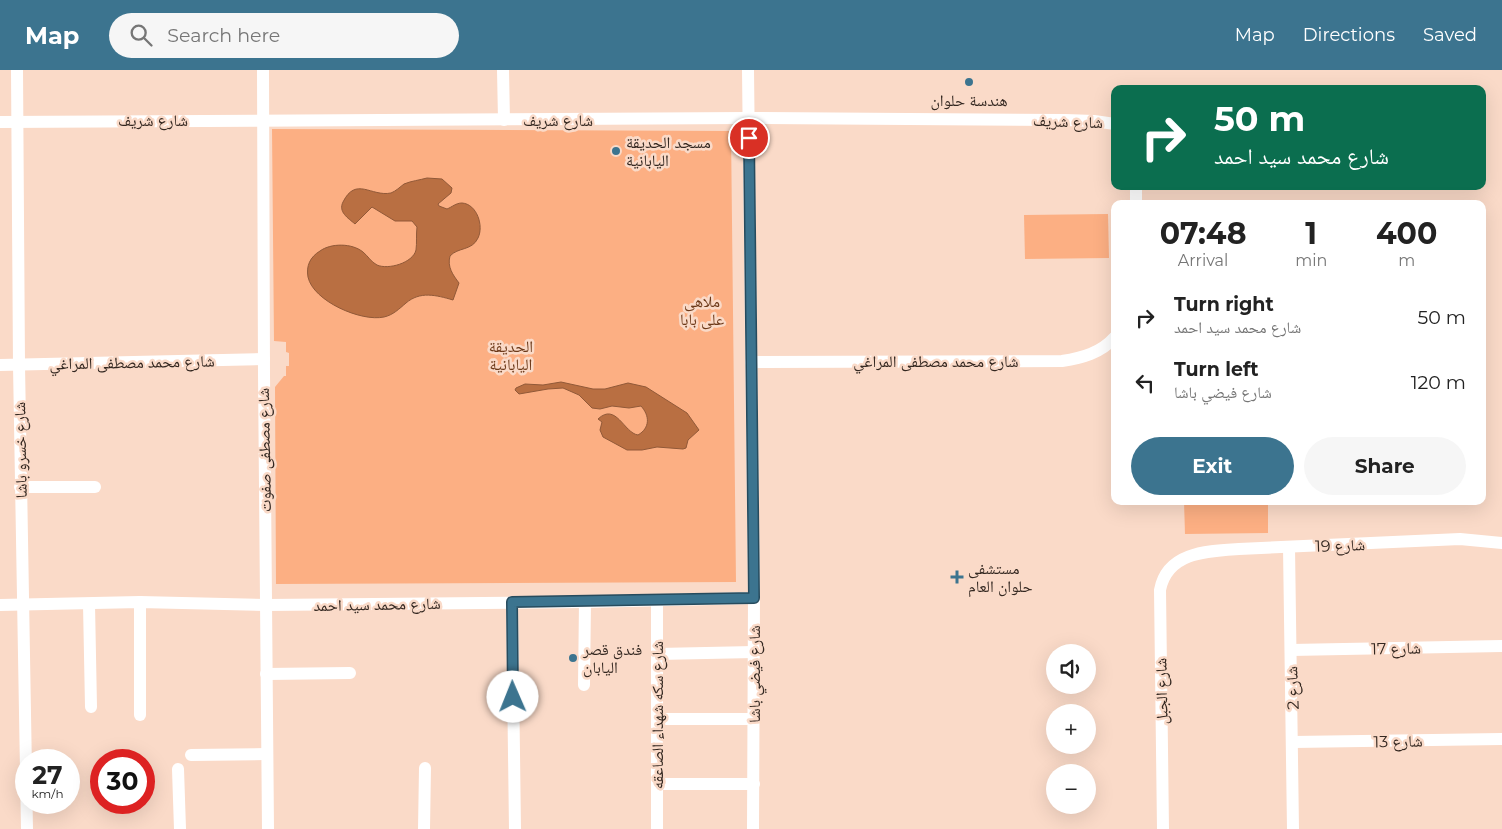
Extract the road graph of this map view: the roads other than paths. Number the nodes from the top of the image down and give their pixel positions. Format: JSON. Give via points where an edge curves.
{"nodes":[{"id":1,"x":17,"y":70,"type":"edge"},
{"id":2,"x":263,"y":70,"type":"edge"},
{"id":3,"x":503,"y":70,"type":"edge"},
{"id":4,"x":748,"y":70,"type":"edge"},
{"id":5,"x":749,"y":118,"type":"junction"},
{"id":6,"x":264,"y":120,"type":"junction"},
{"id":7,"x":504,"y":120,"type":"junction"},
{"id":8,"x":17,"y":121,"type":"junction"},
{"id":9,"x":0,"y":122,"type":"edge"},
{"id":10,"x":1111,"y":123,"type":"edge"},
{"id":11,"x":1111,"y":340,"type":"edge"},
{"id":12,"x":264,"y":359,"type":"junction"},
{"id":13,"x":751,"y":362,"type":"junction"},
{"id":14,"x":0,"y":365,"type":"edge"},
{"id":15,"x":19,"y":365,"type":"junction"},
{"id":16,"x":20,"y":487,"type":"junction"},
{"id":17,"x":95,"y":487,"type":"dead end"},
{"id":18,"x":1502,"y":543,"type":"edge"},
{"id":19,"x":1290,"y":547,"type":"junction"},
{"id":20,"x":1180,"y":560,"type":"joint"},
{"id":21,"x":754,"y":598,"type":"junction"},
{"id":22,"x":657,"y":600,"type":"junction"},
{"id":23,"x":140,"y":602,"type":"junction"},
{"id":24,"x":512,"y":602,"type":"junction"},
{"id":25,"x":585,"y":602,"type":"junction"},
{"id":26,"x":88,"y":604,"type":"junction"},
{"id":27,"x":0,"y":605,"type":"edge"},
{"id":28,"x":22,"y":605,"type":"junction"},
{"id":29,"x":266,"y":606,"type":"junction"},
{"id":30,"x":1502,"y":646,"type":"edge"},
{"id":31,"x":1291,"y":650,"type":"junction"},
{"id":32,"x":754,"y":652,"type":"junction"},
{"id":33,"x":658,"y":654,"type":"junction"},
{"id":34,"x":350,"y":673,"type":"dead end"},
{"id":35,"x":266,"y":674,"type":"junction"},
{"id":36,"x":584,"y":685,"type":"dead end"},
{"id":37,"x":91,"y":707,"type":"dead end"},
{"id":38,"x":140,"y":715,"type":"dead end"},
{"id":39,"x":754,"y":718,"type":"junction"},
{"id":40,"x":657,"y":719,"type":"junction"},
{"id":41,"x":1502,"y":739,"type":"edge"},
{"id":42,"x":1293,"y":742,"type":"junction"},
{"id":43,"x":267,"y":754,"type":"junction"},
{"id":44,"x":191,"y":755,"type":"dead end"},
{"id":45,"x":426,"y":768,"type":"dead end"},
{"id":46,"x":178,"y":769,"type":"dead end"},
{"id":47,"x":658,"y":784,"type":"junction"},
{"id":48,"x":754,"y":784,"type":"junction"},
{"id":49,"x":26,"y":829,"type":"edge"},
{"id":50,"x":180,"y":829,"type":"edge"},
{"id":51,"x":268,"y":829,"type":"edge"},
{"id":52,"x":424,"y":829,"type":"edge"},
{"id":53,"x":514,"y":829,"type":"edge"},
{"id":54,"x":657,"y":829,"type":"edge"},
{"id":55,"x":753,"y":829,"type":"edge"},
{"id":56,"x":1163,"y":829,"type":"edge"},
{"id":57,"x":1293,"y":829,"type":"edge"}],
"edges":[{"from":1,"to":8,"type":"street","name":"شارع خسرو باشا"},
{"from":2,"to":6,"type":"street","name":"شارع مصطفى صفوت"},
{"from":3,"to":7,"type":"street"},
{"from":4,"to":5,"type":"street","name":"شارع فيضي باشا"},
{"from":5,"to":7,"type":"street","name":"شارع شريف"},
{"from":5,"to":10,"type":"street","name":"شارع شريف","via":[[1064,120]]},
{"from":5,"to":13,"type":"street","name":"شارع فيضي باشا"},
{"from":6,"to":7,"type":"street","name":"شارع شريف"},
{"from":6,"to":8,"type":"street","name":"شارع شريف"},
{"from":6,"to":12,"type":"street","name":"شارع مصطفى صفوت"},
{"from":8,"to":9,"type":"street","name":"شارع شريف"},
{"from":8,"to":15,"type":"street","name":"شارع خسرو باشا"},
{"from":11,"to":13,"type":"street","name":"شارع محمد مصطفى المراغي","via":[[1098,351],[1062,361]]},
{"from":12,"to":15,"type":"street","name":"شارع محمد مصطفى المراغي"},
{"from":12,"to":29,"type":"street","name":"شارع مصطفى صفوت"},
{"from":13,"to":21,"type":"street","name":"شارع فيضي باشا"},
{"from":14,"to":15,"type":"street","name":"شارع محمد مصطفى المراغي"},
{"from":15,"to":16,"type":"street","name":"شارع خسرو باشا"},
{"from":16,"to":17,"type":"street"},
{"from":16,"to":28,"type":"street","name":"شارع خسرو باشا"},
{"from":18,"to":19,"type":"street","name":"شارع 19","via":[[1460,540]]},
{"from":19,"to":20,"type":"street","name":"شارع 19","via":[[1219,550]]},
{"from":19,"to":31,"type":"street","name":"شارع 2"},
{"from":20,"to":56,"type":"street","name":"شارع الجبل","via":[[1166,572],[1160,590]]},
{"from":21,"to":22,"type":"street","name":"شارع محمد سيد احمد"},
{"from":21,"to":32,"type":"street","name":"شارع فيضي باشا"},
{"from":22,"to":25,"type":"street","name":"شارع محمد سيد احمد"},
{"from":22,"to":33,"type":"street","name":"شارع سكه شهداء الصاعقه"},
{"from":23,"to":26,"type":"street","name":"شارع محمد سيد احمد"},
{"from":23,"to":29,"type":"street","name":"شارع محمد سيد احمد"},
{"from":23,"to":38,"type":"street"},
{"from":24,"to":25,"type":"street","name":"شارع محمد سيد احمد"},
{"from":24,"to":29,"type":"street","name":"شارع محمد سيد احمد"},
{"from":24,"to":53,"type":"street"},
{"from":25,"to":36,"type":"street"},
{"from":26,"to":28,"type":"street","name":"شارع محمد سيد احمد"},
{"from":26,"to":37,"type":"street"},
{"from":27,"to":28,"type":"street","name":"شارع محمد سيد احمد"},
{"from":28,"to":49,"type":"street","name":"شارع خسرو باشا"},
{"from":29,"to":35,"type":"street","name":"شارع مصطفى صفوت"},
{"from":30,"to":31,"type":"street","name":"شارع 17"},
{"from":31,"to":42,"type":"street","name":"شارع 2"},
{"from":32,"to":33,"type":"street"},
{"from":32,"to":39,"type":"street","name":"شارع فيضي باشا"},
{"from":33,"to":40,"type":"street","name":"شارع سكه شهداء الصاعقه"},
{"from":34,"to":35,"type":"street"},
{"from":35,"to":43,"type":"street","name":"شارع مصطفى صفوت"},
{"from":39,"to":40,"type":"street"},
{"from":39,"to":48,"type":"street","name":"شارع فيضي باشا"},
{"from":40,"to":47,"type":"street","name":"شارع سكه شهداء الصاعقه"},
{"from":41,"to":42,"type":"street","name":"شارع 13"},
{"from":42,"to":57,"type":"street","name":"شارع 2"},
{"from":43,"to":44,"type":"street"},
{"from":43,"to":51,"type":"street","name":"شارع مصطفى صفوت"},
{"from":45,"to":52,"type":"street"},
{"from":46,"to":50,"type":"street"},
{"from":47,"to":48,"type":"street"},
{"from":47,"to":54,"type":"street","name":"شارع سكه شهداء الصاعقه"},
{"from":48,"to":55,"type":"street","name":"شارع فيضي باشا"}]}
